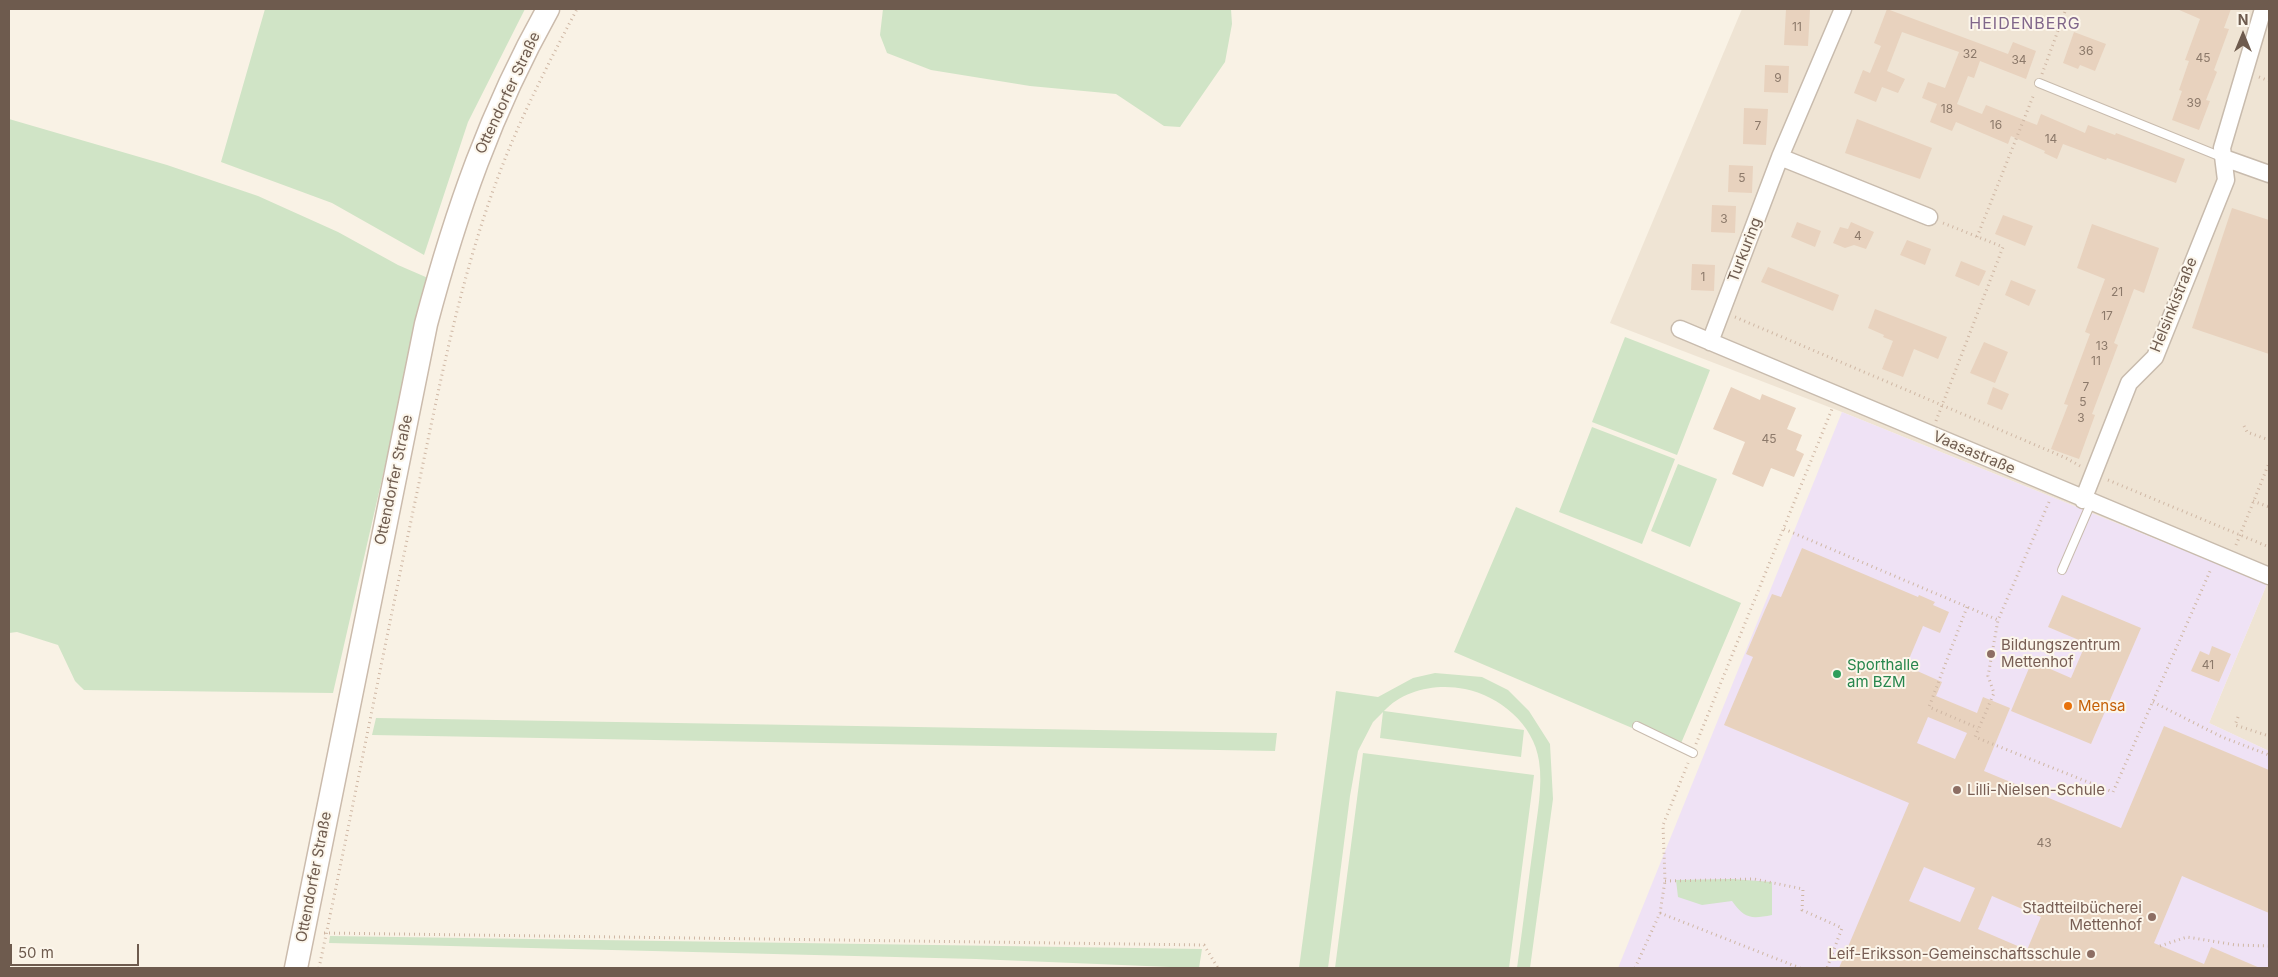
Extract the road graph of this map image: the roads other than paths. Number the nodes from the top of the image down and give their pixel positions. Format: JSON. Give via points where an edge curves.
{"nodes":[{"id":1,"x":548,"y":9,"type":"edge"},
{"id":2,"x":1843,"y":9,"type":"edge"},
{"id":3,"x":2263,"y":9,"type":"edge"},
{"id":4,"x":2038,"y":83,"type":"road end"},
{"id":5,"x":1780,"y":157,"type":"junction"},
{"id":6,"x":2224,"y":158,"type":"junction"},
{"id":7,"x":2269,"y":174,"type":"edge"},
{"id":8,"x":1929,"y":217,"type":"road end"},
{"id":9,"x":1680,"y":330,"type":"dead end"},
{"id":10,"x":1710,"y":342,"type":"junction"},
{"id":11,"x":2087,"y":501,"type":"junction"},
{"id":12,"x":2062,"y":570,"type":"dead end"},
{"id":13,"x":2269,"y":576,"type":"edge"},
{"id":14,"x":1637,"y":726,"type":"dead end"},
{"id":15,"x":1693,"y":753,"type":"road end"},
{"id":16,"x":296,"y":968,"type":"edge"}],
"edges":[{"from":1,"to":16,"type":"street","name":"Ottendorfer Straße","via":[[514,74],[474,167],[453,226],[433,299],[396,467]]},
{"from":2,"to":5,"type":"street","name":"Turkuring"},
{"from":3,"to":6,"type":"street","name":"Helsinkistraße","via":[[2222,148]]},
{"from":4,"to":6,"type":"lane"},
{"from":5,"to":8,"type":"street"},
{"from":5,"to":10,"type":"street","name":"Turkuring"},
{"from":6,"to":7,"type":"street"},
{"from":6,"to":11,"type":"street","name":"Helsinkistraße","via":[[2226,180],[2155,357],[2128,384],[2093,474]]},
{"from":9,"to":10,"type":"street","name":"Vaasastraße"},
{"from":10,"to":11,"type":"street","name":"Vaasastraße"},
{"from":11,"to":12,"type":"lane"},
{"from":11,"to":13,"type":"street","name":"Vaasastraße"},
{"from":14,"to":15,"type":"lane"}]}
